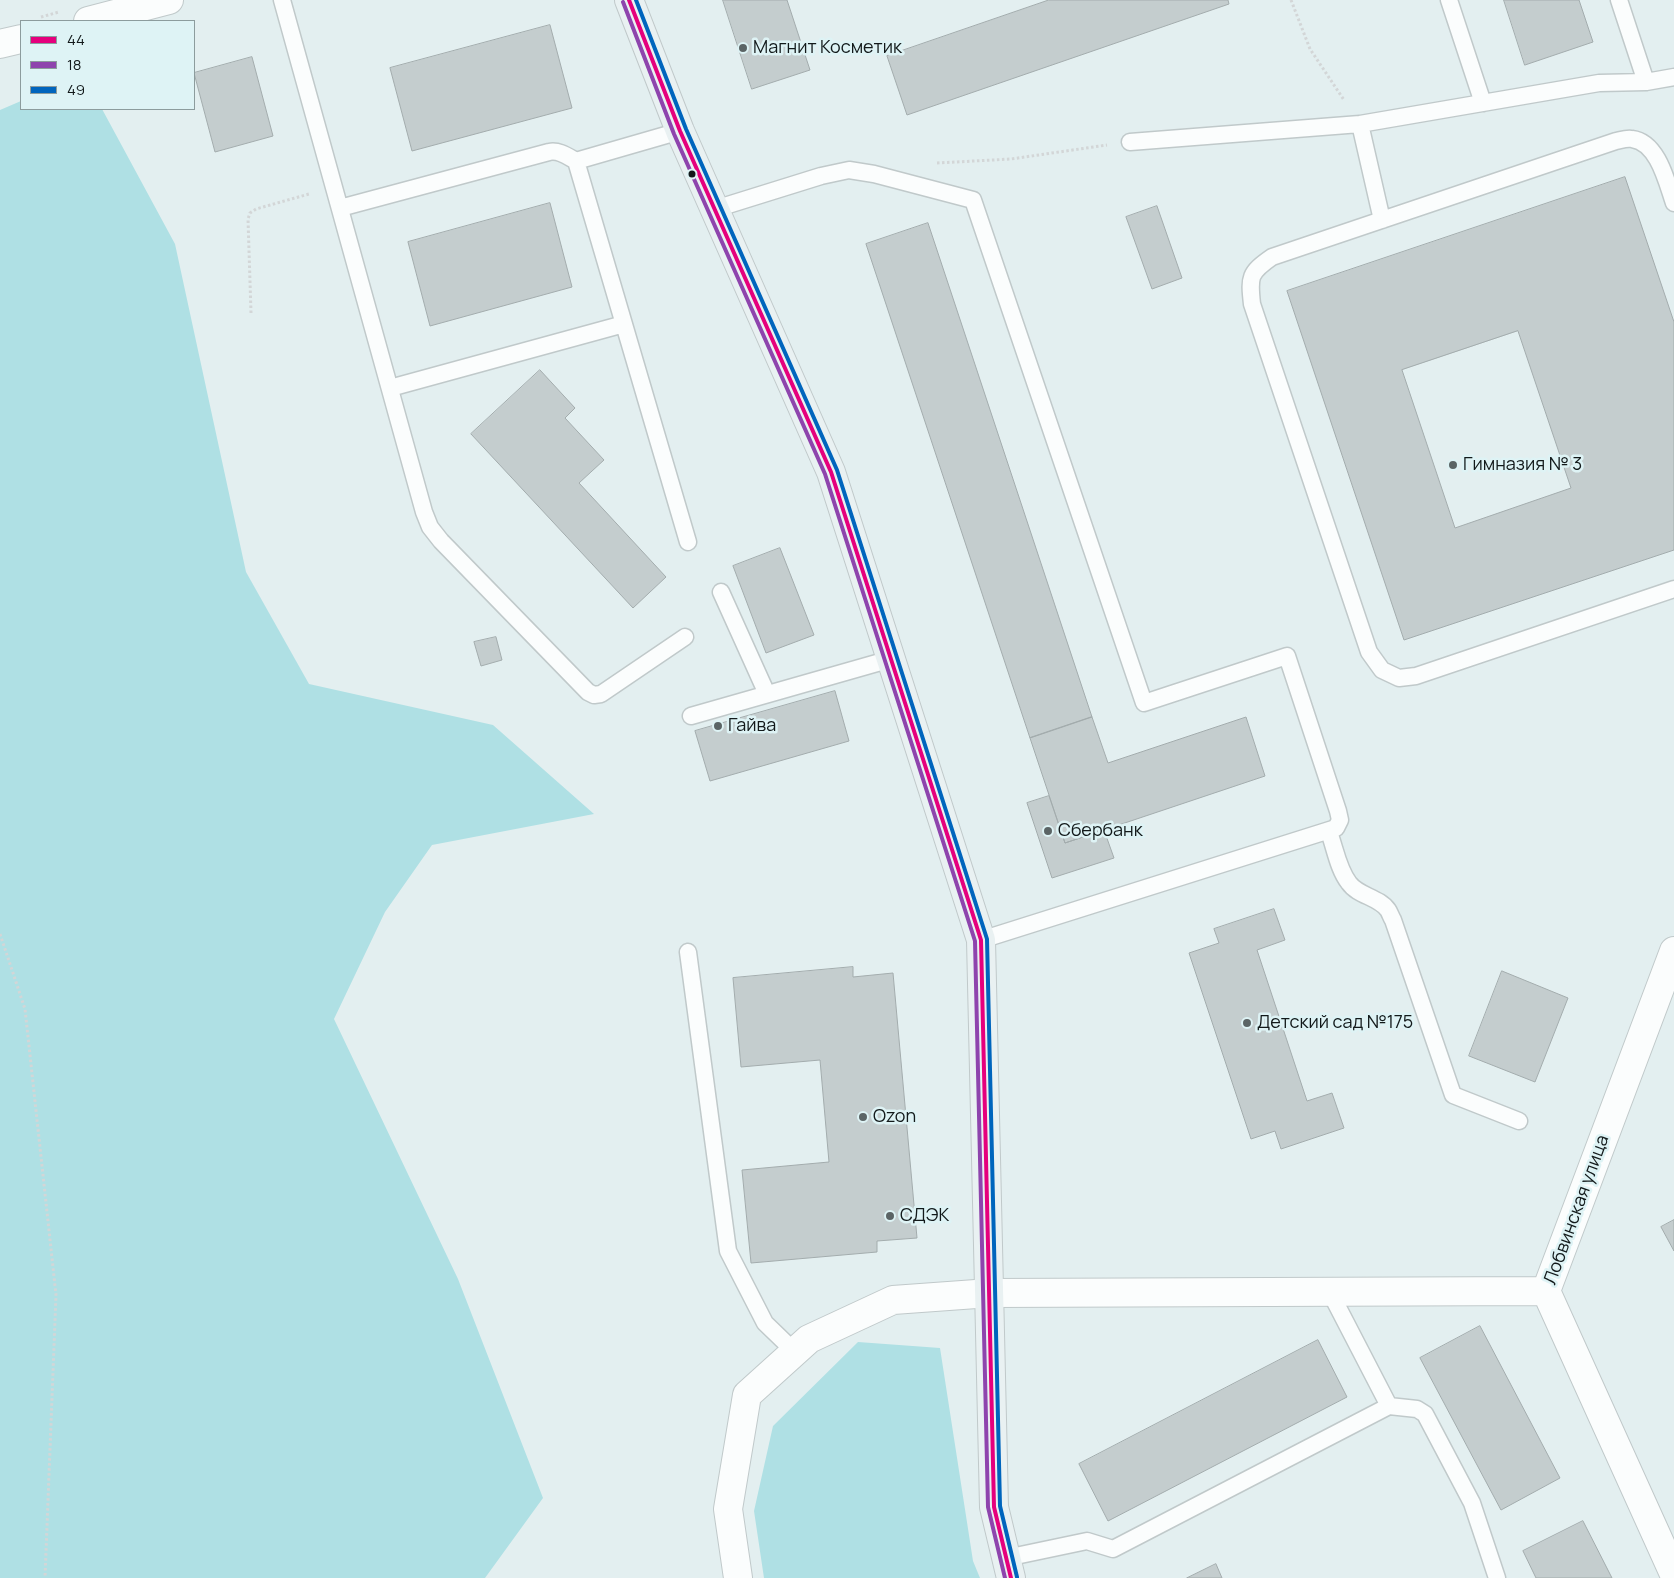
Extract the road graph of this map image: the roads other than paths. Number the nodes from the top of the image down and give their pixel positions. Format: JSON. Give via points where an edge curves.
{"nodes":[{"id":1,"x":169,"y":0,"type":"edge"},
{"id":2,"x":282,"y":0,"type":"edge"},
{"id":3,"x":629,"y":0,"type":"edge"},
{"id":4,"x":1449,"y":0,"type":"edge"},
{"id":5,"x":1619,"y":0,"type":"edge"},
{"id":6,"x":92,"y":20,"type":"edge"},
{"id":7,"x":20,"y":38,"type":"edge"},
{"id":8,"x":0,"y":44,"type":"edge"},
{"id":9,"x":1674,"y":77,"type":"edge"},
{"id":10,"x":1646,"y":82,"type":"junction"},
{"id":11,"x":1483,"y":103,"type":"junction"},
{"id":12,"x":1360,"y":124,"type":"junction"},
{"id":13,"x":680,"y":131,"type":"junction"},
{"id":14,"x":1130,"y":142,"type":"road end"},
{"id":15,"x":576,"y":160,"type":"junction"},
{"id":16,"x":1674,"y":203,"type":"edge"},
{"id":17,"x":340,"y":208,"type":"junction"},
{"id":18,"x":715,"y":209,"type":"junction"},
{"id":19,"x":1382,"y":220,"type":"junction"},
{"id":20,"x":624,"y":324,"type":"junction"},
{"id":21,"x":390,"y":388,"type":"junction"},
{"id":22,"x":688,"y":542,"type":"dead end"},
{"id":23,"x":1674,"y":589,"type":"edge"},
{"id":24,"x":721,"y":592,"type":"dead end"},
{"id":25,"x":684,"y":637,"type":"dead end"},
{"id":26,"x":891,"y":659,"type":"junction"},
{"id":27,"x":767,"y":694,"type":"junction"},
{"id":28,"x":691,"y":716,"type":"dead end"},
{"id":29,"x":1329,"y":832,"type":"junction"},
{"id":30,"x":981,"y":940,"type":"junction"},
{"id":31,"x":1674,"y":951,"type":"edge"},
{"id":32,"x":688,"y":952,"type":"dead end"},
{"id":33,"x":1519,"y":1121,"type":"dead end"},
{"id":34,"x":1546,"y":1291,"type":"junction"},
{"id":35,"x":1330,"y":1292,"type":"junction"},
{"id":36,"x":990,"y":1293,"type":"junction"},
{"id":37,"x":794,"y":1352,"type":"junction"},
{"id":38,"x":1389,"y":1406,"type":"junction"},
{"id":39,"x":1009,"y":1568,"type":"edge"},
{"id":40,"x":1674,"y":1574,"type":"edge"},
{"id":41,"x":738,"y":1578,"type":"edge"},
{"id":42,"x":1497,"y":1578,"type":"edge"}],
"edges":[{"from":1,"to":6,"type":"street"},
{"from":2,"to":17,"type":"lane"},
{"from":3,"to":13,"type":"street"},
{"from":4,"to":11,"type":"lane"},
{"from":5,"to":10,"type":"lane"},
{"from":7,"to":8,"type":"street"},
{"from":9,"to":10,"type":"lane"},
{"from":10,"to":11,"type":"lane","via":[[1599,83]]},
{"from":11,"to":12,"type":"lane"},
{"from":12,"to":14,"type":"lane"},
{"from":12,"to":19,"type":"lane"},
{"from":13,"to":15,"type":"lane"},
{"from":13,"to":18,"type":"street"},
{"from":15,"to":17,"type":"lane","via":[[562,153],[549,152]]},
{"from":15,"to":20,"type":"lane"},
{"from":16,"to":19,"type":"lane","via":[[1661,166],[1648,146],[1632,139],[1616,141]]},
{"from":17,"to":21,"type":"lane"},
{"from":18,"to":26,"type":"street","via":[[831,472]]},
{"from":18,"to":29,"type":"lane","via":[[849,170],[972,200],[1144,703],[1287,656],[1338,811],[1340,820]]},
{"from":19,"to":23,"type":"lane","via":[[1272,257],[1258,267],[1250,282],[1252,304],[1369,652],[1382,670],[1399,678],[1416,676]]},
{"from":20,"to":21,"type":"lane"},
{"from":20,"to":22,"type":"lane"},
{"from":21,"to":25,"type":"lane","via":[[430,527],[588,692],[601,694]]},
{"from":24,"to":27,"type":"lane"},
{"from":26,"to":27,"type":"lane"},
{"from":26,"to":30,"type":"street"},
{"from":27,"to":28,"type":"lane"},
{"from":29,"to":30,"type":"lane"},
{"from":29,"to":33,"type":"lane","via":[[1350,885],[1387,908],[1393,920],[1453,1095]]},
{"from":30,"to":36,"type":"street"},
{"from":31,"to":34,"type":"street","name":"Лобвинская улица"},
{"from":32,"to":37,"type":"lane","via":[[728,1251],[765,1323]]},
{"from":34,"to":35,"type":"street"},
{"from":34,"to":40,"type":"street","name":"Лобвинская улица"},
{"from":35,"to":36,"type":"street"},
{"from":35,"to":38,"type":"lane"},
{"from":36,"to":37,"type":"street","via":[[893,1300],[809,1339]]},
{"from":36,"to":39,"type":"street","via":[[994,1507]]},
{"from":37,"to":41,"type":"street","via":[[747,1395],[728,1510]]},
{"from":38,"to":39,"type":"lane","via":[[1113,1549],[1087,1541]]},
{"from":38,"to":42,"type":"lane","via":[[1417,1409],[1425,1414],[1472,1503]]}]}
